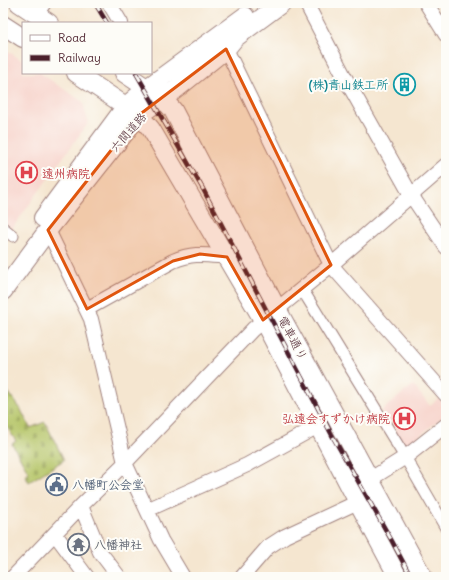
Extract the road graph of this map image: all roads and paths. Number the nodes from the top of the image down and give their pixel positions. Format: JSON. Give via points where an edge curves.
{"nodes":[{"id":1,"x":19,"y":3,"type":"edge"},
{"id":2,"x":262,"y":3,"type":"edge"},
{"id":3,"x":282,"y":3,"type":"edge"},
{"id":4,"x":306,"y":3,"type":"edge"},
{"id":5,"x":426,"y":3,"type":"edge"},
{"id":6,"x":113,"y":5,"type":"edge"},
{"id":7,"x":43,"y":13,"type":"edge"},
{"id":8,"x":121,"y":22,"type":"edge"},
{"id":9,"x":3,"y":24,"type":"edge"},
{"id":10,"x":446,"y":34,"type":"edge"},
{"id":11,"x":22,"y":37,"type":"edge"},
{"id":12,"x":226,"y":48,"type":"junction"},
{"id":13,"x":78,"y":74,"type":"edge"},
{"id":14,"x":126,"y":74,"type":"edge"},
{"id":15,"x":147,"y":88,"type":"junction"},
{"id":16,"x":163,"y":99,"type":"junction"},
{"id":17,"x":133,"y":110,"type":"junction"},
{"id":18,"x":446,"y":165,"type":"edge"},
{"id":19,"x":411,"y":195,"type":"junction"},
{"id":20,"x":3,"y":228,"type":"edge"},
{"id":21,"x":48,"y":230,"type":"junction"},
{"id":22,"x":13,"y":236,"type":"dead end"},
{"id":23,"x":446,"y":247,"type":"edge"},
{"id":24,"x":227,"y":257,"type":"junction"},
{"id":25,"x":331,"y":265,"type":"junction"},
{"id":26,"x":3,"y":271,"type":"edge"},
{"id":27,"x":302,"y":289,"type":"junction"},
{"id":28,"x":3,"y":291,"type":"edge"},
{"id":29,"x":87,"y":309,"type":"junction"},
{"id":30,"x":270,"y":315,"type":"junction"},
{"id":31,"x":446,"y":395,"type":"edge"},
{"id":32,"x":446,"y":425,"type":"edge"},
{"id":33,"x":318,"y":426,"type":"junction"},
{"id":34,"x":405,"y":457,"type":"junction"},
{"id":35,"x":124,"y":463,"type":"junction"},
{"id":36,"x":369,"y":480,"type":"junction"},
{"id":37,"x":358,"y":502,"type":"junction"},
{"id":38,"x":81,"y":506,"type":"junction"},
{"id":39,"x":147,"y":510,"type":"junction"},
{"id":40,"x":446,"y":528,"type":"edge"},
{"id":41,"x":55,"y":534,"type":"junction"},
{"id":42,"x":13,"y":577,"type":"edge"},
{"id":43,"x":87,"y":577,"type":"edge"},
{"id":44,"x":119,"y":577,"type":"edge"},
{"id":45,"x":183,"y":577,"type":"edge"},
{"id":46,"x":242,"y":577,"type":"edge"},
{"id":47,"x":398,"y":577,"type":"edge"},
{"id":48,"x":423,"y":577,"type":"edge"}],
"edges":[{"from":1,"to":7,"type":"street"},
{"from":2,"to":15,"type":"street","name":"六間道路"},
{"from":3,"to":12,"type":"street","name":"六間道路","via":[[235,38]]},
{"from":4,"to":19,"type":"street"},
{"from":5,"to":10,"type":"street"},
{"from":6,"to":8,"type":"street"},
{"from":9,"to":11,"type":"street"},
{"from":12,"to":16,"type":"street","name":"六間道路"},
{"from":12,"to":25,"type":"street"},
{"from":13,"to":17,"type":"street","name":"電車通り"},
{"from":14,"to":15,"type":"street","name":"電車通り"},
{"from":15,"to":16,"type":"street","name":"電車通り"},
{"from":15,"to":17,"type":"street","name":"六間道路"},
{"from":16,"to":17,"type":"street","name":"六間道路"},
{"from":16,"to":30,"type":"street","name":"電車通り","via":[[173,110]]},
{"from":17,"to":21,"type":"street","name":"六間道路"},
{"from":17,"to":24,"type":"street","name":"電車通り","via":[[151,129]]},
{"from":17,"to":26,"type":"street","name":"六間道路"},
{"from":18,"to":19,"type":"street"},
{"from":19,"to":23,"type":"street"},
{"from":19,"to":25,"type":"street"},
{"from":20,"to":22,"type":"street"},
{"from":21,"to":28,"type":"street","name":"六間道路"},
{"from":21,"to":29,"type":"street"},
{"from":24,"to":29,"type":"street","via":[[200,254],[186,256]]},
{"from":24,"to":30,"type":"street","name":"電車通り"},
{"from":25,"to":27,"type":"street"},
{"from":25,"to":31,"type":"street"},
{"from":27,"to":30,"type":"street"},
{"from":27,"to":34,"type":"street"},
{"from":29,"to":35,"type":"street"},
{"from":30,"to":33,"type":"street","name":"電車通り"},
{"from":30,"to":35,"type":"street","via":[[253,329]]},
{"from":30,"to":36,"type":"street","name":"電車通り"},
{"from":32,"to":34,"type":"street"},
{"from":33,"to":37,"type":"street","name":"電車通り"},
{"from":33,"to":39,"type":"street","via":[[241,468]]},
{"from":34,"to":36,"type":"street"},
{"from":34,"to":40,"type":"street"},
{"from":35,"to":38,"type":"street"},
{"from":35,"to":39,"type":"street"},
{"from":36,"to":48,"type":"street","name":"電車通り"},
{"from":37,"to":46,"type":"street","via":[[285,536],[268,547]]},
{"from":37,"to":47,"type":"street","name":"電車通り"},
{"from":38,"to":41,"type":"street"},
{"from":38,"to":44,"type":"street","via":[[100,552]]},
{"from":39,"to":45,"type":"street"},
{"from":41,"to":42,"type":"street"},
{"from":41,"to":43,"type":"street"}]}
